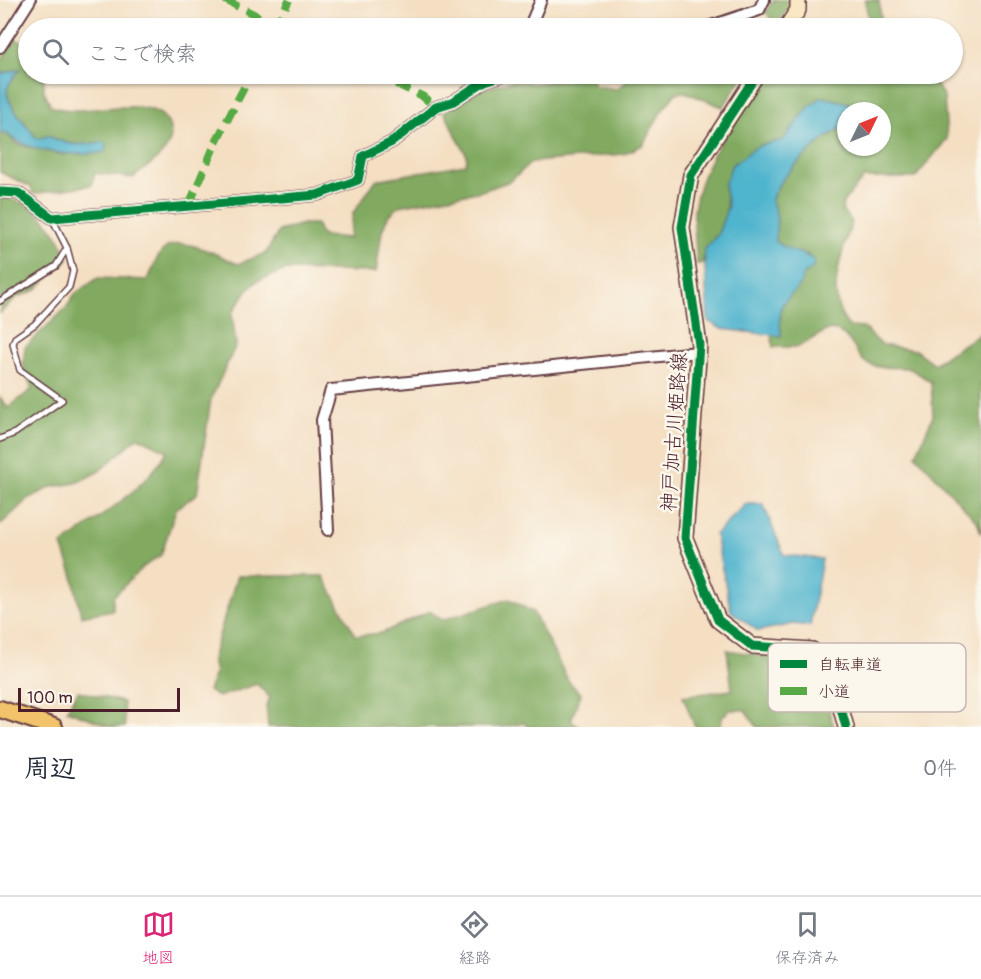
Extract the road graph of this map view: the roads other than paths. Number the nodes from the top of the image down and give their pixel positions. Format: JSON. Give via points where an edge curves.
{"nodes":[{"id":1,"x":30,"y":0,"type":"edge"},
{"id":2,"x":541,"y":0,"type":"edge"},
{"id":3,"x":764,"y":0,"type":"edge"},
{"id":4,"x":798,"y":0,"type":"edge"},
{"id":5,"x":19,"y":18,"type":"edge"},
{"id":6,"x":533,"y":18,"type":"edge"},
{"id":7,"x":735,"y":18,"type":"edge"},
{"id":8,"x":793,"y":18,"type":"edge"},
{"id":9,"x":18,"y":19,"type":"edge"},
{"id":10,"x":0,"y":47,"type":"edge"},
{"id":11,"x":479,"y":84,"type":"edge"},
{"id":12,"x":750,"y":84,"type":"edge"},
{"id":13,"x":0,"y":192,"type":"edge"},
{"id":14,"x":52,"y":218,"type":"junction"},
{"id":15,"x":67,"y":248,"type":"junction"},
{"id":16,"x":0,"y":301,"type":"edge"},
{"id":17,"x":698,"y":352,"type":"junction"},
{"id":18,"x":0,"y":439,"type":"edge"},
{"id":19,"x":328,"y":531,"type":"dead end"},
{"id":20,"x":768,"y":647,"type":"edge"},
{"id":21,"x":0,"y":709,"type":"edge"},
{"id":22,"x":842,"y":712,"type":"edge"},
{"id":23,"x":54,"y":727,"type":"edge"},
{"id":24,"x":846,"y":727,"type":"edge"}],
"edges":[{"from":1,"to":5,"type":"street"},
{"from":2,"to":6,"type":"street"},
{"from":3,"to":7,"type":"street","via":[[759,10]]},
{"from":4,"to":8,"type":"street"},
{"from":9,"to":10,"type":"street"},
{"from":11,"to":14,"type":"street","via":[[424,114],[392,142],[363,156],[358,180],[317,195]]},
{"from":12,"to":17,"type":"street","name":"神戸加古川姫路線","via":[[691,175],[682,227]]},
{"from":13,"to":14,"type":"street","via":[[18,193]]},
{"from":14,"to":15,"type":"lane"},
{"from":15,"to":16,"type":"lane","via":[[56,266]]},
{"from":15,"to":18,"type":"lane","via":[[73,271],[69,287],[13,344],[20,370],[62,400]]},
{"from":17,"to":19,"type":"street","via":[[331,390],[322,420]]},
{"from":17,"to":20,"type":"street","name":"神戸加古川姫路線","via":[[685,538],[718,621],[752,646]]},
{"from":21,"to":23,"type":"main road"},
{"from":22,"to":24,"type":"street","name":"神戸加古川姫路線"}]}
